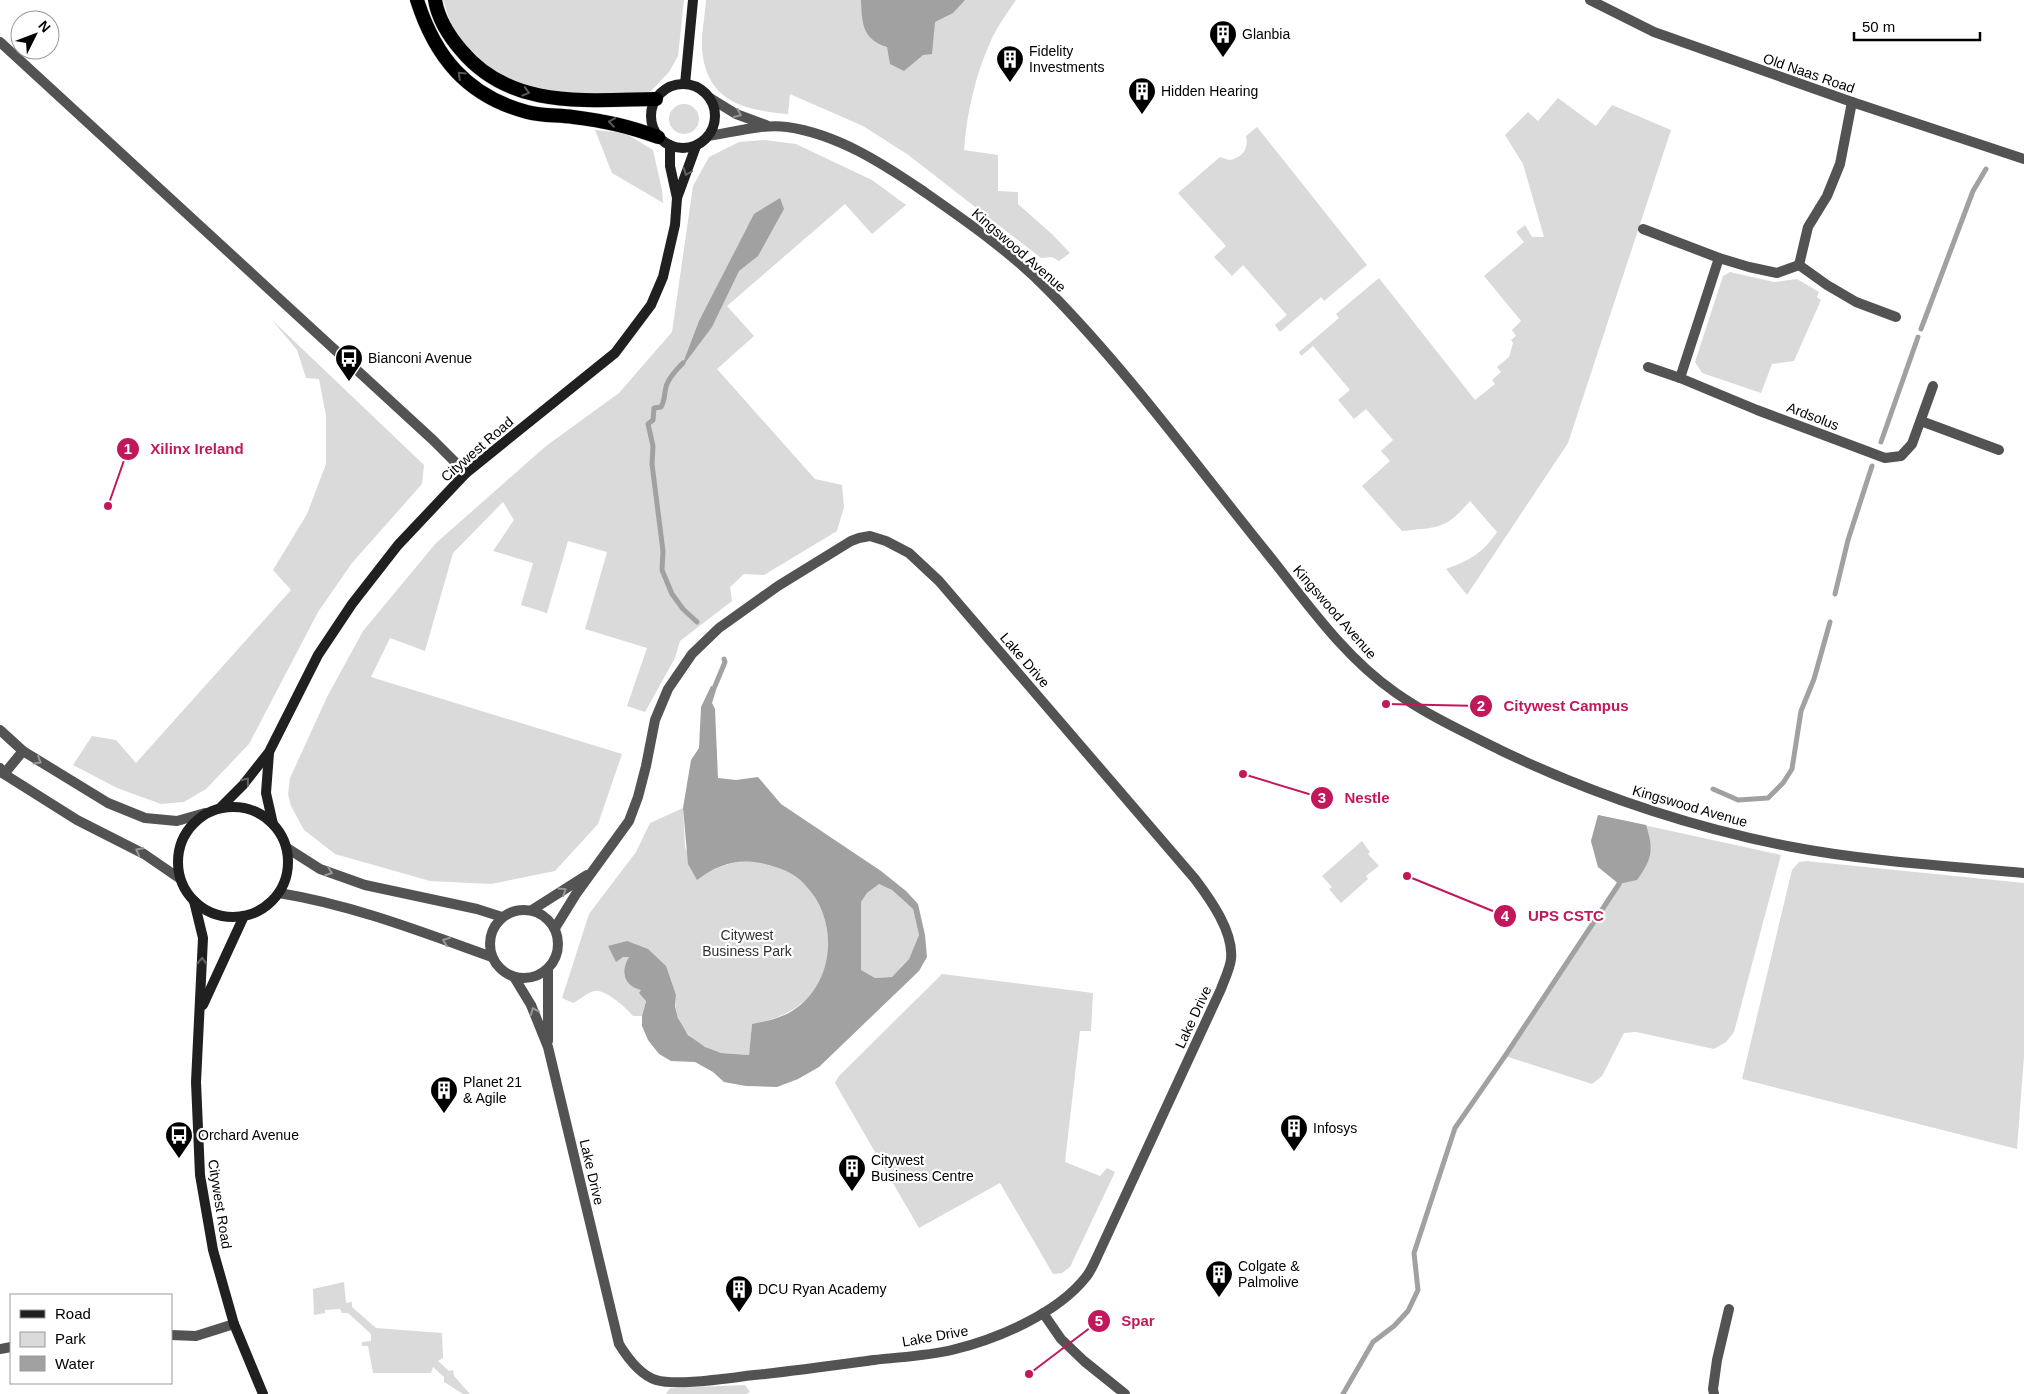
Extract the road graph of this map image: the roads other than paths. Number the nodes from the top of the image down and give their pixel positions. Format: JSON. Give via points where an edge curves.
{"nodes":[{"id":1,"x":417,"y":0,"type":"edge"},
{"id":2,"x":434,"y":0,"type":"edge"},
{"id":3,"x":693,"y":0,"type":"edge"},
{"id":4,"x":1590,"y":0,"type":"edge"},
{"id":5,"x":0,"y":42,"type":"edge"},
{"id":6,"x":685,"y":84,"type":"junction"},
{"id":7,"x":710,"y":98,"type":"junction"},
{"id":8,"x":656,"y":99,"type":"junction"},
{"id":9,"x":1852,"y":102,"type":"junction"},
{"id":10,"x":767,"y":126,"type":"junction"},
{"id":11,"x":708,"y":136,"type":"junction"},
{"id":12,"x":664,"y":141,"type":"junction"},
{"id":13,"x":696,"y":146,"type":"junction"},
{"id":14,"x":2024,"y":159,"type":"edge"},
{"id":15,"x":677,"y":198,"type":"junction"},
{"id":16,"x":1643,"y":229,"type":"dead end"},
{"id":17,"x":1719,"y":258,"type":"junction"},
{"id":18,"x":1799,"y":265,"type":"junction"},
{"id":19,"x":1896,"y":317,"type":"dead end"},
{"id":20,"x":1648,"y":366,"type":"dead end"},
{"id":21,"x":1680,"y":378,"type":"junction"},
{"id":22,"x":1933,"y":386,"type":"dead end"},
{"id":23,"x":1921,"y":421,"type":"junction"},
{"id":24,"x":1999,"y":450,"type":"dead end"},
{"id":25,"x":466,"y":473,"type":"junction"},
{"id":26,"x":0,"y":730,"type":"edge"},
{"id":27,"x":23,"y":751,"type":"junction"},
{"id":28,"x":269,"y":752,"type":"junction"},
{"id":29,"x":2,"y":771,"type":"edge"},
{"id":30,"x":221,"y":807,"type":"junction"},
{"id":31,"x":205,"y":813,"type":"junction"},
{"id":32,"x":273,"y":824,"type":"junction"},
{"id":33,"x":287,"y":848,"type":"junction"},
{"id":34,"x":594,"y":870,"type":"junction"},
{"id":35,"x":2024,"y":873,"type":"edge"},
{"id":36,"x":180,"y":878,"type":"junction"},
{"id":37,"x":279,"y":893,"type":"junction"},
{"id":38,"x":194,"y":902,"type":"junction"},
{"id":39,"x":532,"y":910,"type":"junction"},
{"id":40,"x":244,"y":916,"type":"junction"},
{"id":41,"x":502,"y":917,"type":"junction"},
{"id":42,"x":555,"y":928,"type":"junction"},
{"id":43,"x":492,"y":957,"type":"junction"},
{"id":44,"x":548,"y":969,"type":"junction"},
{"id":45,"x":514,"y":977,"type":"junction"},
{"id":46,"x":200,"y":1010,"type":"junction"},
{"id":47,"x":548,"y":1047,"type":"junction"},
{"id":48,"x":1729,"y":1309,"type":"dead end"},
{"id":49,"x":1043,"y":1313,"type":"junction"},
{"id":50,"x":234,"y":1324,"type":"junction"},
{"id":51,"x":172,"y":1336,"type":"edge"},
{"id":52,"x":263,"y":1394,"type":"edge"},
{"id":53,"x":1125,"y":1394,"type":"edge"},
{"id":54,"x":1714,"y":1394,"type":"edge"}],
"edges":[{"from":12,"to":1,"type":"highway","one_way":true,"via":[[620,124],[528,112],[496,100],[472,86],[446,60],[435,46]]},
{"from":2,"to":8,"type":"highway","one_way":true,"via":[[452,39],[471,62],[496,81],[526,93],[568,100]]},
{"from":3,"to":6,"type":"main road"},
{"from":4,"to":9,"type":"street","name":"Old Naas Road","via":[[1654,32]]},
{"from":5,"to":25,"type":"street"},
{"from":6,"to":7,"type":"main road","via":[[695,86]]},
{"from":6,"to":8,"type":"main road","via":[[668,88]]},
{"from":7,"to":10,"type":"street","name":"Kingswood Avenue","one_way":true,"via":[[736,114]]},
{"from":7,"to":11,"type":"main road","via":[[715,117]]},
{"from":8,"to":12,"type":"main road","via":[[651,118],[653,128]]},
{"from":9,"to":14,"type":"street","name":"Old Naas Road"},
{"from":9,"to":18,"type":"street","via":[[1840,164],[1827,196],[1808,227]]},
{"from":10,"to":11,"type":"street","name":"Kingswood Avenue"},
{"from":10,"to":35,"type":"street","name":"Kingswood Avenue","via":[[819,134],[879,162],[954,213],[1045,287],[1113,361],[1324,624],[1363,667],[1425,714],[1602,794],[1721,831],[1790,847]]},
{"from":11,"to":13,"type":"main road"},
{"from":12,"to":13,"type":"main road","via":[[678,148]]},
{"from":12,"to":15,"type":"main road","name":"Citywest Road"},
{"from":13,"to":15,"type":"main road","name":"Citywest Road","one_way":true},
{"from":15,"to":25,"type":"main road","name":"Citywest Road","via":[[672,242],[663,277],[651,305],[632,332],[615,353]]},
{"from":16,"to":17,"type":"street"},
{"from":17,"to":18,"type":"street","via":[[1777,273]]},
{"from":17,"to":21,"type":"street"},
{"from":18,"to":19,"type":"street","via":[[1856,302]]},
{"from":20,"to":21,"type":"street","name":"Ardsolus"},
{"from":21,"to":23,"type":"street","name":"Ardsolus","via":[[1885,458],[1901,456],[1912,444]]},
{"from":22,"to":23,"type":"street","name":"Ardsolus"},
{"from":23,"to":24,"type":"street"},
{"from":25,"to":28,"type":"main road","name":"Citywest Road","via":[[398,545],[352,604],[318,655]]},
{"from":26,"to":27,"type":"street"},
{"from":27,"to":29,"type":"street"},
{"from":27,"to":31,"type":"street","one_way":true,"via":[[108,803],[145,818],[178,821]]},
{"from":30,"to":28,"type":"main road","name":"Citywest Road","one_way":true},
{"from":28,"to":32,"type":"main road","name":"Citywest Road","via":[[266,793]]},
{"from":36,"to":29,"type":"street","one_way":true,"via":[[144,854],[77,820]]},
{"from":30,"to":31,"type":"main road"},
{"from":30,"to":32,"type":"main road","via":[[240,806],[258,812]]},
{"from":31,"to":36,"type":"main road","via":[[190,825],[181,841],[177,860]]},
{"from":32,"to":33,"type":"main road"},
{"from":33,"to":37,"type":"main road","via":[[288,871]]},
{"from":33,"to":41,"type":"street","one_way":true,"via":[[320,869],[365,885]]},
{"from":39,"to":34,"type":"street","name":"Lake Drive","one_way":true},
{"from":34,"to":42,"type":"street","name":"Lake Drive"},
{"from":34,"to":49,"type":"street","name":"Lake Drive","via":[[629,822],[638,798],[655,720],[668,689],[692,654],[719,628],[778,586],[859,538],[870,536],[909,553],[939,582],[1199,884],[1224,924],[1231,959],[1221,989],[1087,1276]]},
{"from":36,"to":38,"type":"main road"},
{"from":37,"to":40,"type":"main road","via":[[258,912]]},
{"from":43,"to":37,"type":"street","one_way":true,"via":[[381,917],[312,898]]},
{"from":38,"to":40,"type":"main road","via":[[209,912],[226,917]]},
{"from":46,"to":38,"type":"main road","name":"Citywest Road","one_way":true,"via":[[203,938]]},
{"from":39,"to":41,"type":"street","via":[[516,911]]},
{"from":39,"to":42,"type":"street"},
{"from":40,"to":46,"type":"main road","name":"Citywest Road"},
{"from":41,"to":43,"type":"street","via":[[490,936]]},
{"from":42,"to":44,"type":"street","via":[[558,950]]},
{"from":43,"to":45,"type":"street","via":[[497,966]]},
{"from":44,"to":45,"type":"street","via":[[532,978]]},
{"from":44,"to":47,"type":"street","name":"Lake Drive"},
{"from":47,"to":45,"type":"street","name":"Lake Drive","one_way":true,"via":[[532,1005]]},
{"from":46,"to":50,"type":"main road","name":"Citywest Road","via":[[196,1082],[200,1175],[213,1250]]},
{"from":47,"to":49,"type":"street","name":"Lake Drive","via":[[619,1344],[629,1359],[655,1380],[679,1383],[950,1350],[986,1340]]},
{"from":48,"to":54,"type":"street","via":[[1717,1360]]},
{"from":49,"to":53,"type":"street","via":[[1061,1339]]},
{"from":50,"to":51,"type":"street","via":[[196,1336]]},
{"from":50,"to":52,"type":"main road","name":"Citywest Road"}]}
